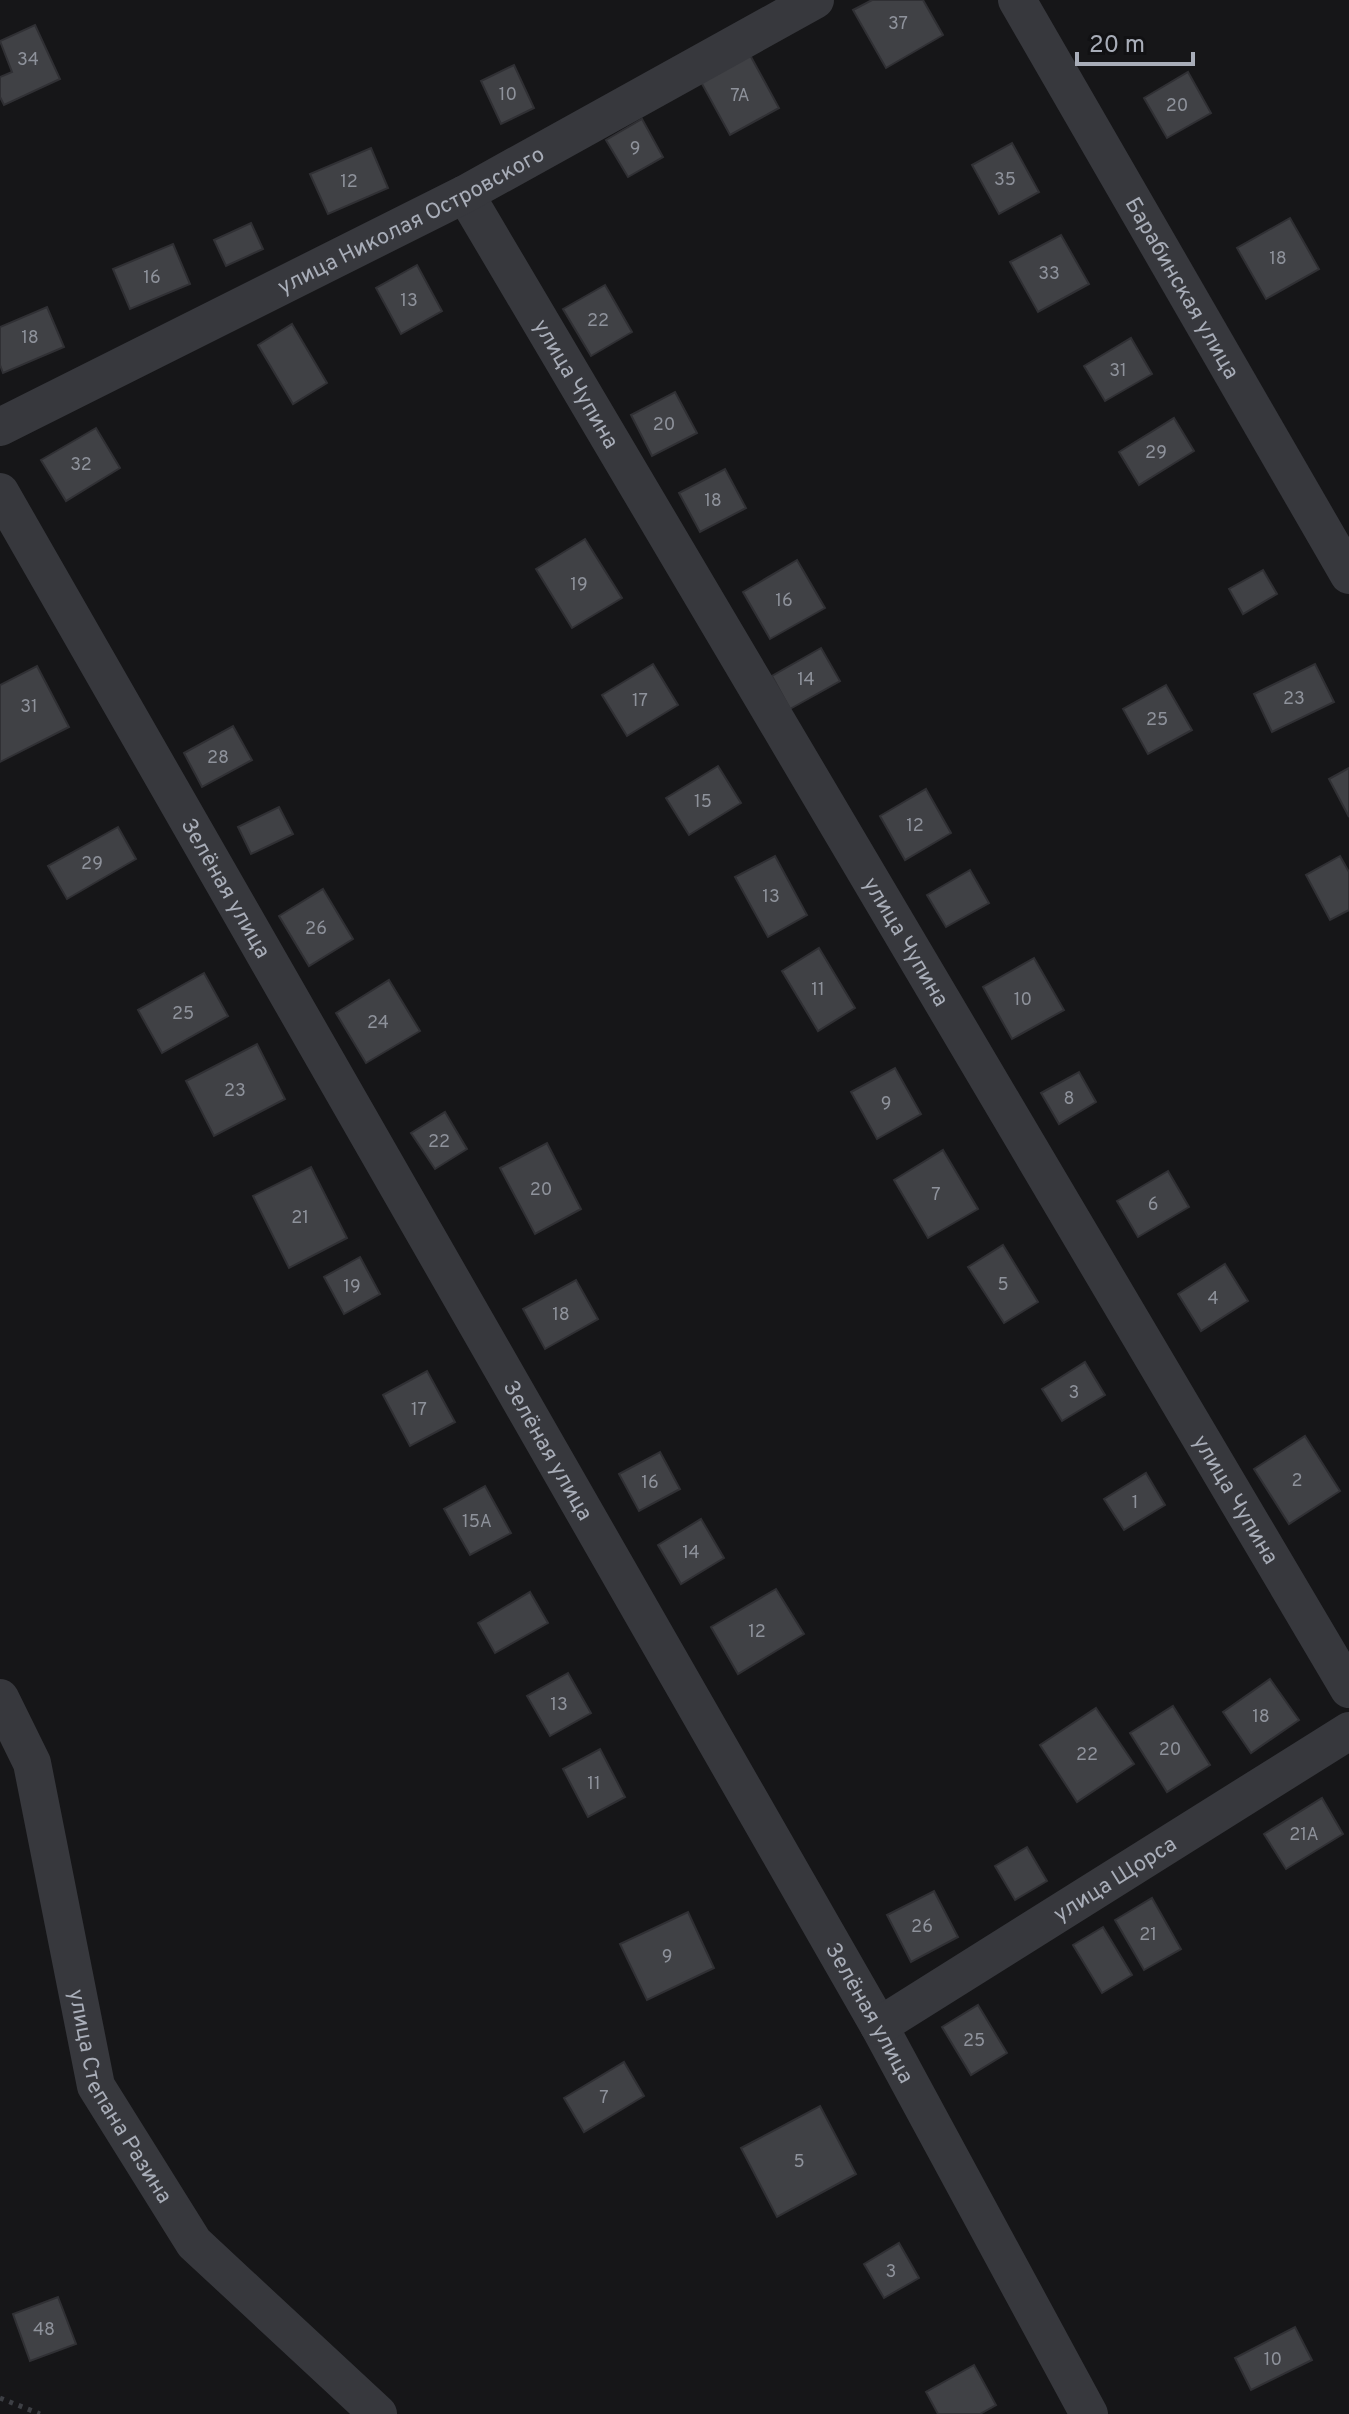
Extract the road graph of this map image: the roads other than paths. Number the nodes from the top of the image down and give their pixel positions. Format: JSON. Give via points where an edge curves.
{"nodes":[{"id":1,"x":815,"y":0,"type":"edge"},
{"id":2,"x":1017,"y":0,"type":"edge"},
{"id":3,"x":465,"y":194,"type":"junction"},
{"id":4,"x":0,"y":427,"type":"edge"},
{"id":5,"x":0,"y":492,"type":"edge"},
{"id":6,"x":1349,"y":575,"type":"edge"},
{"id":7,"x":1349,"y":1689,"type":"edge"},
{"id":8,"x":0,"y":1698,"type":"edge"},
{"id":9,"x":1349,"y":1731,"type":"edge"},
{"id":10,"x":879,"y":2026,"type":"junction"},
{"id":11,"x":378,"y":2414,"type":"edge"},
{"id":12,"x":1089,"y":2414,"type":"edge"}],
"edges":[{"from":1,"to":3,"type":"street","name":"улица Николая Островского"},
{"from":2,"to":6,"type":"street","name":"Барабинская улица"},
{"from":3,"to":4,"type":"street","name":"улица Николая Островского"},
{"from":3,"to":7,"type":"street","name":"улица Чупина"},
{"from":5,"to":10,"type":"street","name":"Зелёная улица"},
{"from":8,"to":11,"type":"street","name":"улица Степана Разина","via":[[32,1763],[96,2086],[194,2243]]},
{"from":9,"to":10,"type":"street","name":"улица Щорса"},
{"from":10,"to":12,"type":"street","name":"Зелёная улица"}]}
